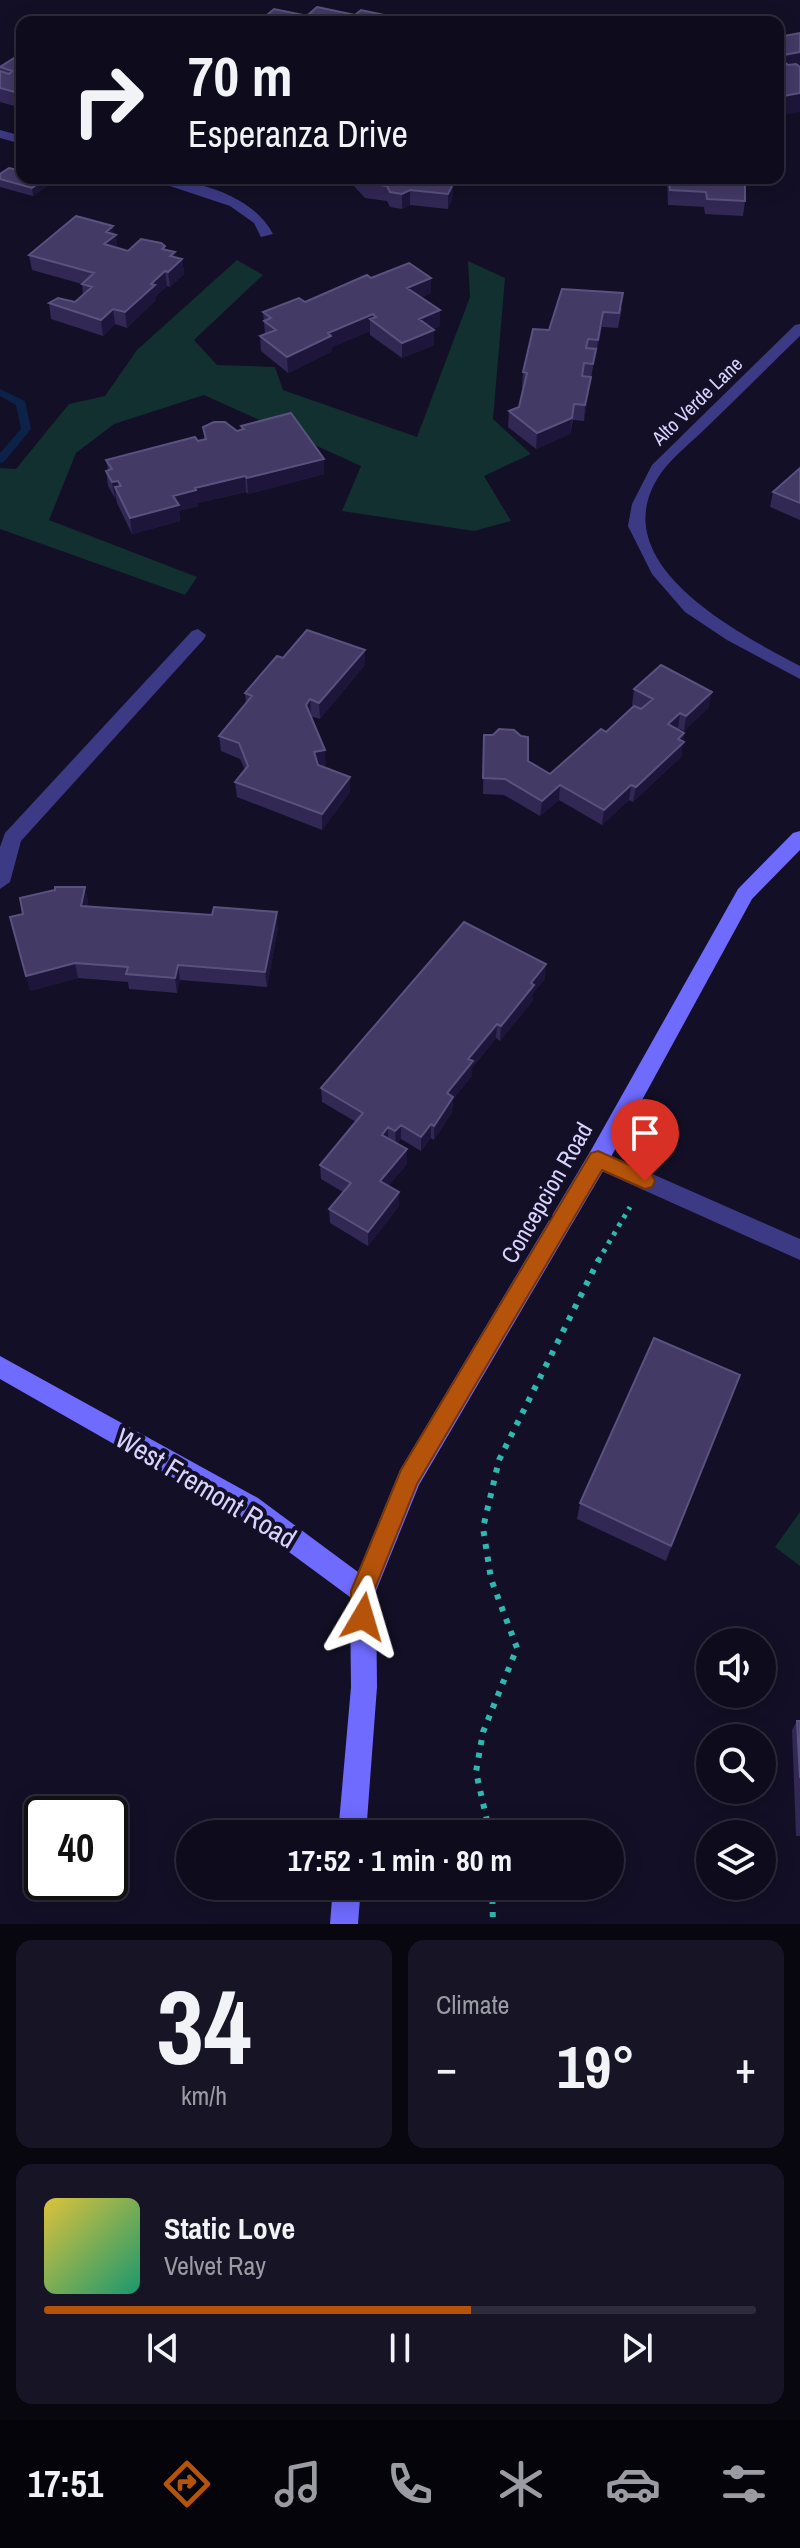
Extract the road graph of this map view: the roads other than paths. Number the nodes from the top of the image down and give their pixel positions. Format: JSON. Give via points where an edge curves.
{"nodes":[{"id":1,"x":171,"y":184,"type":"edge"},
{"id":2,"x":266,"y":234,"type":"dead end"},
{"id":3,"x":800,"y":328,"type":"edge"},
{"id":4,"x":198,"y":635,"type":"dead end"},
{"id":5,"x":800,"y":673,"type":"edge"},
{"id":6,"x":800,"y":838,"type":"edge"},
{"id":7,"x":0,"y":882,"type":"edge"},
{"id":8,"x":598,"y":1159,"type":"junction"},
{"id":9,"x":800,"y":1250,"type":"edge"},
{"id":10,"x":0,"y":1367,"type":"edge"},
{"id":11,"x":363,"y":1591,"type":"junction"},
{"id":12,"x":353,"y":1820,"type":"edge"},
{"id":13,"x":346,"y":1900,"type":"edge"},
{"id":14,"x":344,"y":1924,"type":"edge"}],
"edges":[{"from":1,"to":2,"type":"street","via":[[245,207]]},
{"from":3,"to":5,"type":"street","name":"Alto Verde Lane","via":[[657,468],[636,526],[654,567],[675,594],[709,623]]},
{"from":4,"to":7,"type":"street","via":[[12,838]]},
{"from":6,"to":8,"type":"street","name":"Concepcion Road","via":[[745,894]]},
{"from":8,"to":9,"type":"street"},
{"from":8,"to":11,"type":"street","name":"Concepcion Road","via":[[409,1478]]},
{"from":10,"to":11,"type":"street","name":"West Fremont Road","via":[[249,1507]]},
{"from":11,"to":12,"type":"street","via":[[364,1687]]},
{"from":13,"to":14,"type":"street"}]}
